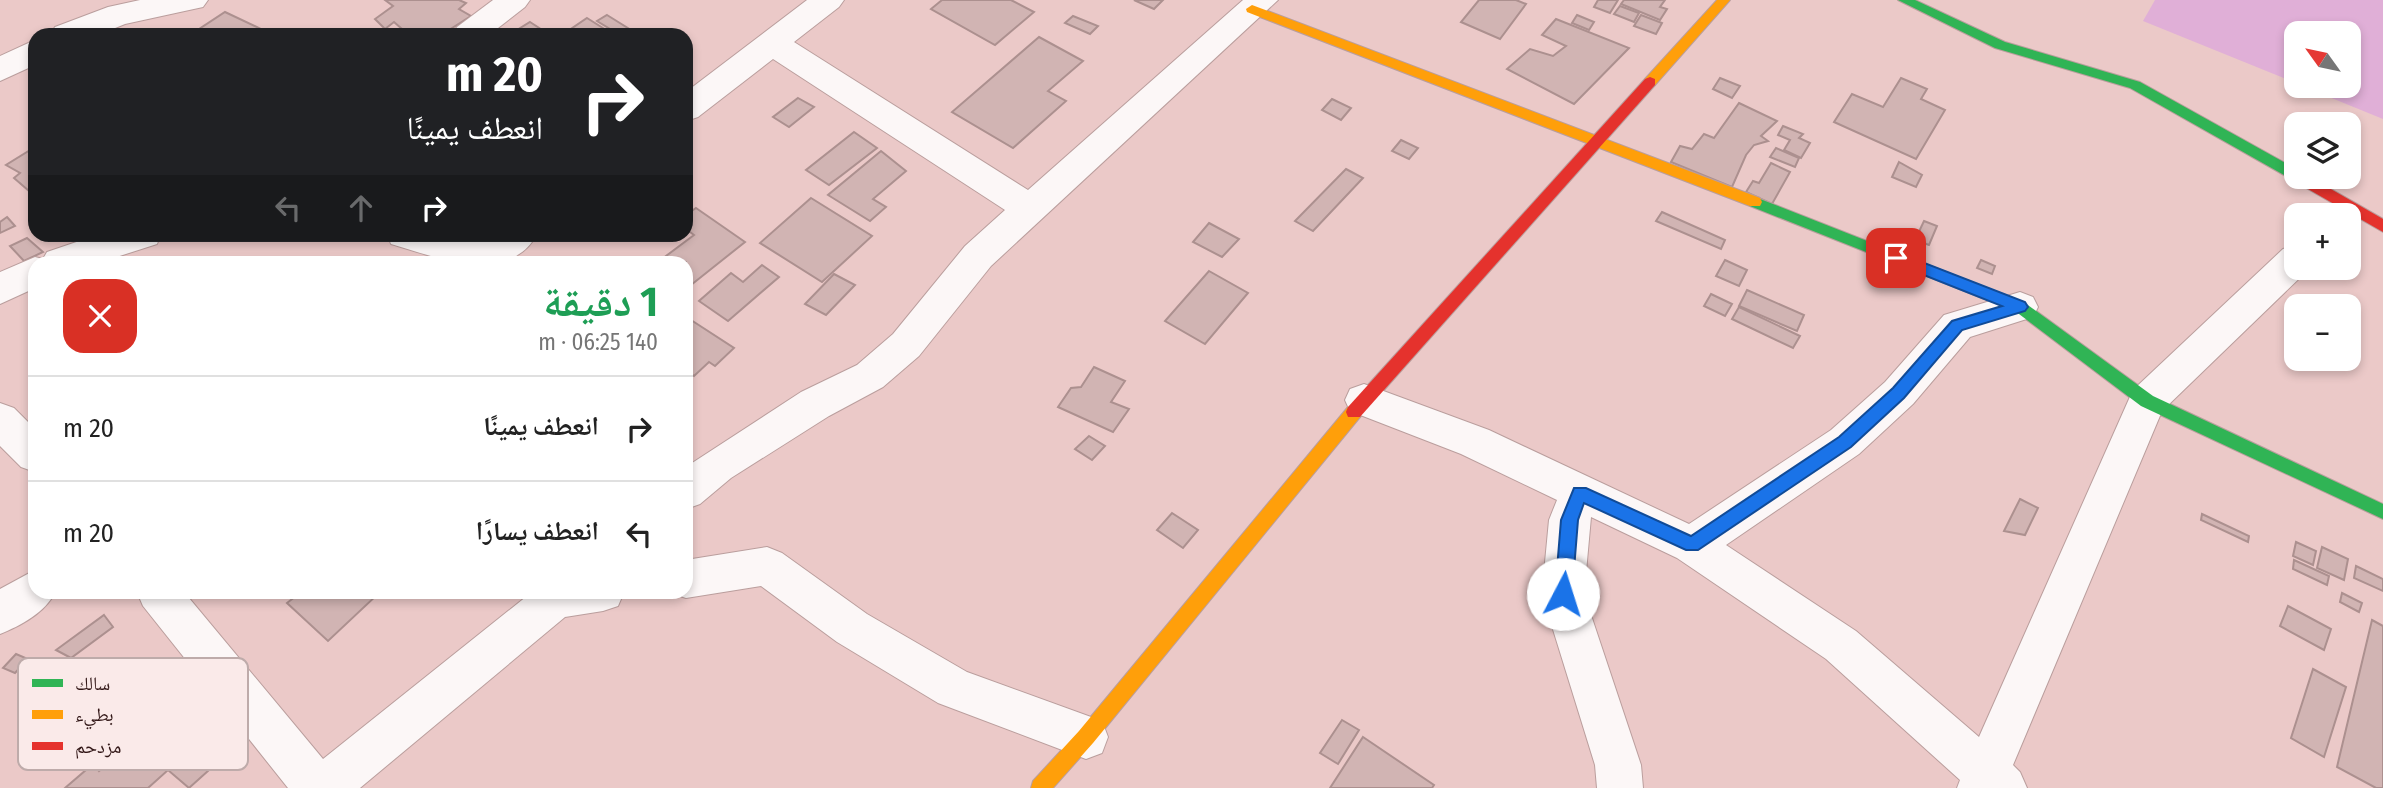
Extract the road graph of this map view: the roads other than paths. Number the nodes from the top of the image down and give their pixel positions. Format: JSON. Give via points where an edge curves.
{"nodes":[{"id":1,"x":192,"y":0,"type":"edge"},
{"id":2,"x":514,"y":0,"type":"edge"},
{"id":3,"x":828,"y":0,"type":"edge"},
{"id":4,"x":1724,"y":0,"type":"edge"},
{"id":5,"x":1904,"y":0,"type":"edge"},
{"id":6,"x":1257,"y":5,"type":"edge"},
{"id":7,"x":85,"y":28,"type":"edge"},
{"id":8,"x":477,"y":28,"type":"edge"},
{"id":9,"x":773,"y":44,"type":"junction"},
{"id":10,"x":28,"y":55,"type":"edge"},
{"id":11,"x":0,"y":70,"type":"edge"},
{"id":12,"x":693,"y":104,"type":"edge"},
{"id":13,"x":1598,"y":140,"type":"junction"},
{"id":14,"x":2284,"y":169,"type":"edge"},
{"id":15,"x":2315,"y":189,"type":"edge"},
{"id":16,"x":2335,"y":203,"type":"edge"},
{"id":17,"x":1030,"y":209,"type":"junction"},
{"id":18,"x":2361,"y":217,"type":"edge"},
{"id":19,"x":2383,"y":226,"type":"edge"},
{"id":20,"x":120,"y":242,"type":"edge"},
{"id":21,"x":431,"y":242,"type":"edge"},
{"id":22,"x":509,"y":242,"type":"edge"},
{"id":23,"x":78,"y":256,"type":"edge"},
{"id":24,"x":477,"y":256,"type":"edge"},
{"id":25,"x":491,"y":256,"type":"edge"},
{"id":26,"x":2284,"y":270,"type":"edge"},
{"id":27,"x":28,"y":275,"type":"edge"},
{"id":28,"x":0,"y":289,"type":"edge"},
{"id":29,"x":2020,"y":307,"type":"junction"},
{"id":30,"x":1363,"y":400,"type":"junction"},
{"id":31,"x":2147,"y":401,"type":"junction"},
{"id":32,"x":0,"y":420,"type":"edge"},
{"id":33,"x":28,"y":448,"type":"edge"},
{"id":34,"x":693,"y":485,"type":"edge"},
{"id":35,"x":2383,"y":512,"type":"edge"},
{"id":36,"x":1692,"y":545,"type":"junction"},
{"id":37,"x":693,"y":578,"type":"edge"},
{"id":38,"x":28,"y":594,"type":"edge"},
{"id":39,"x":165,"y":599,"type":"edge"},
{"id":40,"x":553,"y":599,"type":"edge"},
{"id":41,"x":0,"y":614,"type":"edge"},
{"id":42,"x":212,"y":658,"type":"edge"},
{"id":43,"x":248,"y":702,"type":"edge"},
{"id":44,"x":1086,"y":737,"type":"junction"},
{"id":45,"x":1990,"y":783,"type":"edge"},
{"id":46,"x":317,"y":788,"type":"edge"},
{"id":47,"x":324,"y":788,"type":"edge"},
{"id":48,"x":1040,"y":788,"type":"edge"},
{"id":49,"x":1620,"y":788,"type":"edge"}],
"edges":[{"from":1,"to":7,"type":"street","via":[[119,15]]},
{"from":2,"to":8,"type":"street"},
{"from":3,"to":9,"type":"street"},
{"from":4,"to":13,"type":"street"},
{"from":5,"to":14,"type":"street","via":[[2000,45],[2135,85]]},
{"from":6,"to":13,"type":"street"},
{"from":6,"to":17,"type":"street"},
{"from":9,"to":12,"type":"street"},
{"from":9,"to":17,"type":"street"},
{"from":10,"to":11,"type":"street"},
{"from":13,"to":29,"type":"street"},
{"from":13,"to":30,"type":"street"},
{"from":15,"to":16,"type":"street"},
{"from":17,"to":34,"type":"street","via":[[978,256],[906,345],[870,376],[815,404]]},
{"from":18,"to":19,"type":"street"},
{"from":20,"to":23,"type":"street"},
{"from":21,"to":24,"type":"street"},
{"from":22,"to":25,"type":"street"},
{"from":26,"to":31,"type":"street"},
{"from":27,"to":28,"type":"street"},
{"from":29,"to":31,"type":"street"},
{"from":29,"to":36,"type":"street","via":[[1957,326],[1899,393],[1845,442]]},
{"from":30,"to":36,"type":"street","via":[[1475,442]]},
{"from":30,"to":44,"type":"street"},
{"from":31,"to":35,"type":"street"},
{"from":31,"to":45,"type":"street"},
{"from":32,"to":33,"type":"street"},
{"from":36,"to":45,"type":"street","via":[[1841,645]]},
{"from":36,"to":49,"type":"street","via":[[1580,493],[1569,520],[1563,594],[1618,765]]},
{"from":37,"to":44,"type":"street","via":[[767,566],[852,628],[954,688]]},
{"from":38,"to":41,"type":"street"},
{"from":39,"to":42,"type":"street"},
{"from":40,"to":47,"type":"street"},
{"from":43,"to":46,"type":"street"},
{"from":44,"to":48,"type":"street"}]}
